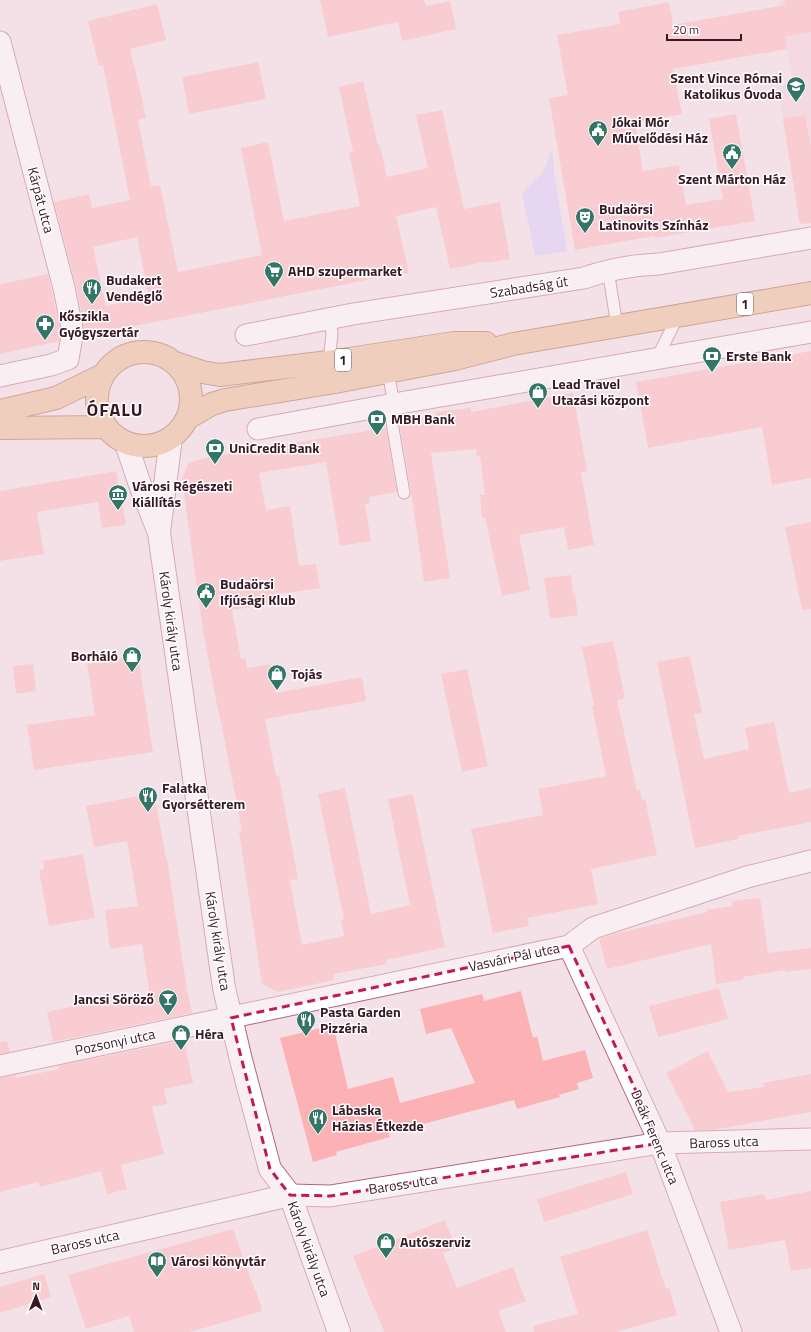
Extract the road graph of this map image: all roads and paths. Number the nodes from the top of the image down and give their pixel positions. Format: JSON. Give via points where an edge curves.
{"nodes":[{"id":1,"x":0,"y":42,"type":"edge"},
{"id":2,"x":811,"y":238,"type":"edge"},
{"id":3,"x":608,"y":270,"type":"junction"},
{"id":4,"x":811,"y":293,"type":"edge"},
{"id":5,"x":678,"y":315,"type":"junction"},
{"id":6,"x":330,"y":319,"type":"junction"},
{"id":7,"x":617,"y":326,"type":"junction"},
{"id":8,"x":811,"y":332,"type":"edge"},
{"id":9,"x":246,"y":335,"type":"dead end"},
{"id":10,"x":513,"y":344,"type":"junction"},
{"id":11,"x":657,"y":358,"type":"junction"},
{"id":12,"x":328,"y":362,"type":"junction"},
{"id":13,"x":175,"y":363,"type":"junction"},
{"id":14,"x":388,"y":372,"type":"junction"},
{"id":15,"x":103,"y":375,"type":"junction"},
{"id":16,"x":0,"y":376,"type":"edge"},
{"id":17,"x":391,"y":404,"type":"junction"},
{"id":18,"x":0,"y":412,"type":"edge"},
{"id":19,"x":188,"y":418,"type":"junction"},
{"id":20,"x":106,"y":427,"type":"junction"},
{"id":21,"x":0,"y":428,"type":"edge"},
{"id":22,"x":258,"y":429,"type":"dead end"},
{"id":23,"x":171,"y":438,"type":"junction"},
{"id":24,"x":126,"y":443,"type":"junction"},
{"id":25,"x":404,"y":493,"type":"dead end"},
{"id":26,"x":159,"y":533,"type":"junction"},
{"id":27,"x":811,"y":861,"type":"edge"},
{"id":28,"x":569,"y":946,"type":"junction"},
{"id":29,"x":231,"y":1018,"type":"junction"},
{"id":30,"x":0,"y":1066,"type":"edge"},
{"id":31,"x":811,"y":1139,"type":"edge"},
{"id":32,"x":660,"y":1143,"type":"junction"},
{"id":33,"x":290,"y":1195,"type":"junction"},
{"id":34,"x":0,"y":1262,"type":"edge"},
{"id":35,"x":339,"y":1332,"type":"edge"},
{"id":36,"x":731,"y":1332,"type":"edge"}],
"edges":[{"from":1,"to":16,"type":"street","name":"Kárpát utca","via":[[64,288],[72,328],[68,359]]},
{"from":2,"to":3,"type":"street","name":"Szabadság út","via":[[659,264]]},
{"from":3,"to":6,"type":"street","name":"Szabadság út","via":[[584,278]]},
{"from":3,"to":7,"type":"lane"},
{"from":4,"to":5,"type":"main road","number":"1"},
{"from":5,"to":7,"type":"main road","number":"1"},
{"from":5,"to":11,"type":"lane"},
{"from":6,"to":9,"type":"street","name":"Szabadság út"},
{"from":6,"to":12,"type":"lane","via":[[332,334]]},
{"from":7,"to":10,"type":"main road","number":"1"},
{"from":8,"to":11,"type":"street"},
{"from":10,"to":12,"type":"main road","number":"1","via":[[454,343]]},
{"from":10,"to":14,"type":"main road","number":"1"},
{"from":11,"to":17,"type":"street"},
{"from":12,"to":13,"type":"main road","number":"1","via":[[220,375]]},
{"from":13,"to":15,"type":"main road","number":"1","via":[[157,353],[136,353],[117,360]]},
{"from":13,"to":19,"type":"main road","number":"1","via":[[186,377],[191,394]]},
{"from":14,"to":17,"type":"lane"},
{"from":14,"to":19,"type":"main road","number":"1","via":[[225,400],[212,404]]},
{"from":15,"to":18,"type":"main road","number":"1","via":[[56,398]]},
{"from":15,"to":20,"type":"main road","number":"1","via":[[96,401]]},
{"from":17,"to":22,"type":"street"},
{"from":17,"to":25,"type":"lane"},
{"from":19,"to":23,"type":"main road","number":"1"},
{"from":20,"to":21,"type":"main road"},
{"from":20,"to":24,"type":"main road","number":"1"},
{"from":23,"to":24,"type":"main road","number":"1","via":[[161,444],[149,446]]},
{"from":23,"to":26,"type":"street","name":"Károly király utca"},
{"from":24,"to":26,"type":"street","name":"Károly király utca"},
{"from":26,"to":29,"type":"street","name":"Károly király utca","via":[[224,988]]},
{"from":27,"to":28,"type":"street","name":"Vasvári Pál utca","via":[[747,877],[593,928]]},
{"from":28,"to":29,"type":"street","name":"Vasvári Pál utca"},
{"from":28,"to":32,"type":"street","name":"Deák Ferenc utca"},
{"from":29,"to":30,"type":"street","name":"Pozsonyi utca"},
{"from":29,"to":33,"type":"street","name":"Károly király utca","via":[[270,1169]]},
{"from":31,"to":32,"type":"street","name":"Baross utca"},
{"from":32,"to":33,"type":"street","name":"Baross utca","via":[[330,1196]]},
{"from":32,"to":36,"type":"street","name":"Deák Ferenc utca"},
{"from":33,"to":34,"type":"street","name":"Baross utca"},
{"from":33,"to":35,"type":"street","name":"Károly király utca"}]}
